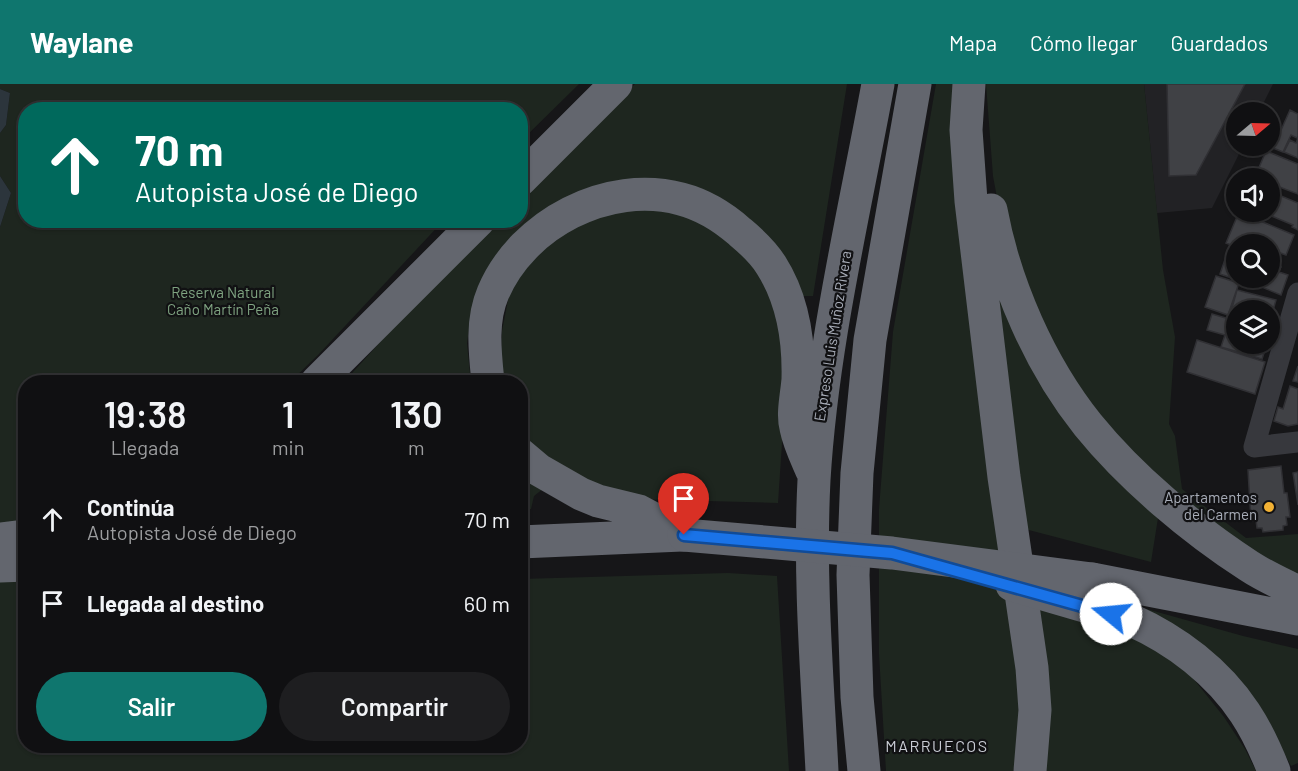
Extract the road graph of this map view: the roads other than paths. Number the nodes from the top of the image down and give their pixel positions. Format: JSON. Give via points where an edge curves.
{"nodes":[{"id":1,"x":616,"y":84,"type":"edge"},
{"id":2,"x":878,"y":84,"type":"edge"},
{"id":3,"x":915,"y":84,"type":"edge"},
{"id":4,"x":969,"y":84,"type":"edge"},
{"id":5,"x":976,"y":84,"type":"edge"},
{"id":6,"x":528,"y":172,"type":"edge"},
{"id":7,"x":472,"y":228,"type":"edge"},
{"id":8,"x":1298,"y":293,"type":"edge"},
{"id":9,"x":487,"y":374,"type":"edge"},
{"id":10,"x":324,"y":375,"type":"edge"},
{"id":11,"x":1298,"y":442,"type":"edge"},
{"id":12,"x":528,"y":461,"type":"edge"},
{"id":13,"x":814,"y":478,"type":"junction"},
{"id":14,"x":684,"y":535,"type":"junction"},
{"id":15,"x":18,"y":537,"type":"edge"},
{"id":16,"x":0,"y":539,"type":"edge"},
{"id":17,"x":528,"y":542,"type":"edge"},
{"id":18,"x":18,"y":565,"type":"edge"},
{"id":19,"x":0,"y":566,"type":"edge"},
{"id":20,"x":1298,"y":592,"type":"edge"},
{"id":21,"x":1092,"y":593,"type":"junction"},
{"id":22,"x":1298,"y":619,"type":"edge"},
{"id":23,"x":822,"y":771,"type":"edge"},
{"id":24,"x":864,"y":771,"type":"edge"},
{"id":25,"x":1030,"y":771,"type":"edge"},
{"id":26,"x":1274,"y":771,"type":"edge"}],
"edges":[{"from":1,"to":6,"type":"highway"},
{"from":2,"to":13,"type":"highway","name":"Expreso Luis Muñoz Rivera","via":[[823,381]]},
{"from":3,"to":24,"type":"highway","via":[[870,340],[857,474],[853,575]]},
{"from":4,"to":25,"type":"highway","via":[[966,130],[971,201],[1004,477],[1032,668],[1035,710]]},
{"from":5,"to":20,"type":"highway","via":[[998,245],[1033,335],[1062,388],[1107,447],[1160,497],[1251,567]]},
{"from":7,"to":10,"type":"highway"},
{"from":8,"to":11,"type":"street","via":[[1254,447]]},
{"from":9,"to":13,"type":"highway","via":[[484,339],[493,293],[517,254],[534,237],[582,207],[604,200],[633,195],[682,199],[723,218],[756,246],[780,283],[796,336],[795,427]]},
{"from":12,"to":14,"type":"highway","via":[[581,494],[639,511]]},
{"from":13,"to":23,"type":"highway","name":"Expreso Luis Muñoz Rivera","via":[[815,644]]},
{"from":14,"to":17,"type":"highway"},
{"from":14,"to":21,"type":"highway","bridge":true,"via":[[892,553]]},
{"from":15,"to":16,"type":"highway"},
{"from":18,"to":19,"type":"highway"},
{"from":21,"to":22,"type":"highway"},
{"from":21,"to":26,"type":"highway","via":[[1180,647],[1221,681],[1246,714]]}]}
